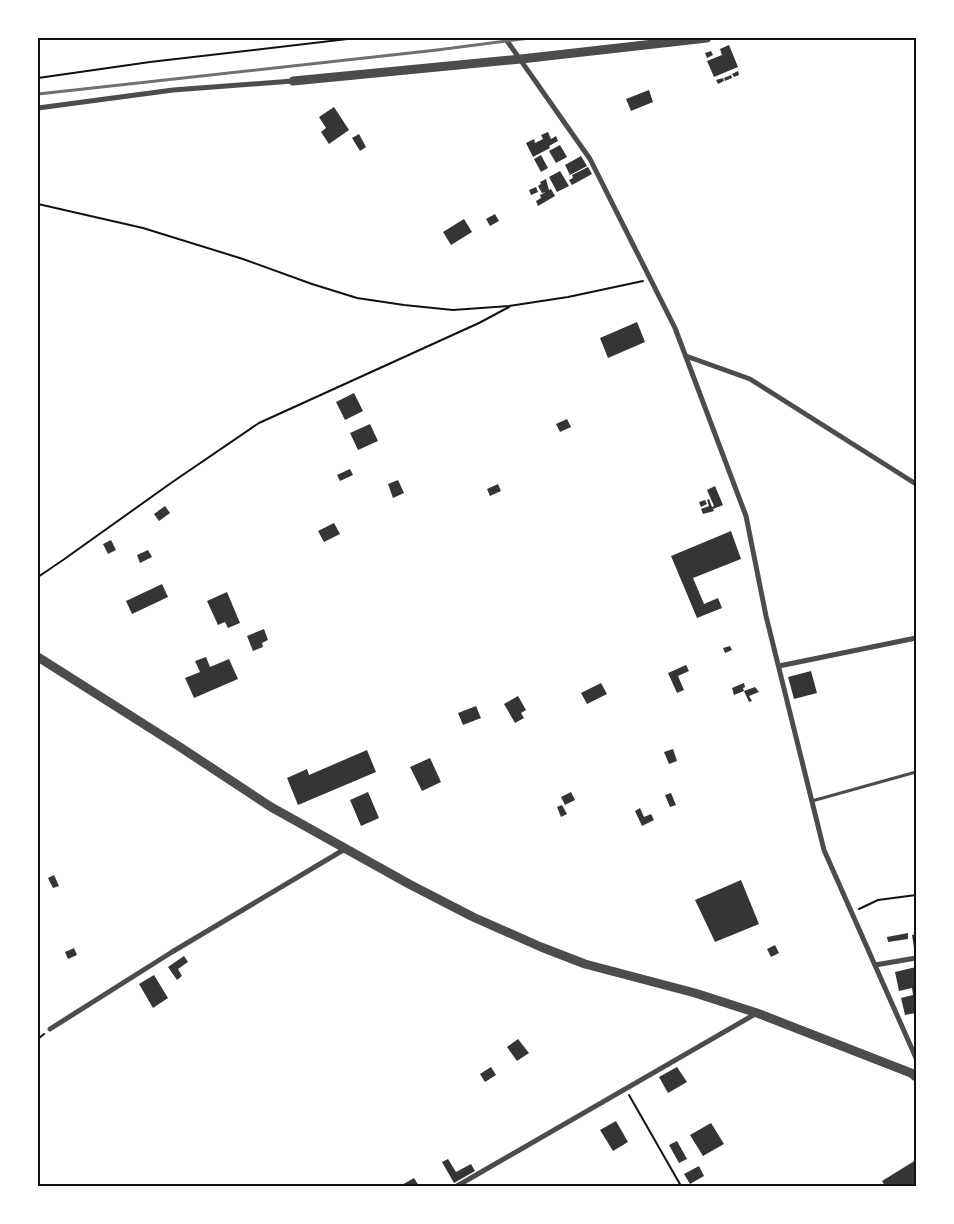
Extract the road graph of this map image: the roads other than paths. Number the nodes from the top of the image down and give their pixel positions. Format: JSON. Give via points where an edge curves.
{"nodes":[{"id":1,"x":504,"y":38,"type":"edge"},
{"id":2,"x":708,"y":38,"type":"edge"},
{"id":3,"x":521,"y":59,"type":"junction"},
{"id":4,"x":292,"y":81,"type":"joint"},
{"id":5,"x":38,"y":108,"type":"edge"},
{"id":6,"x":686,"y":356,"type":"junction"},
{"id":7,"x":916,"y":484,"type":"edge"},
{"id":8,"x":916,"y":638,"type":"edge"},
{"id":9,"x":38,"y":657,"type":"edge"},
{"id":10,"x":779,"y":666,"type":"junction"},
{"id":11,"x":916,"y":772,"type":"edge"},
{"id":12,"x":812,"y":801,"type":"junction"},
{"id":13,"x":345,"y":849,"type":"junction"},
{"id":14,"x":916,"y":958,"type":"edge"},
{"id":15,"x":875,"y":965,"type":"junction"},
{"id":16,"x":757,"y":1013,"type":"junction"},
{"id":17,"x":50,"y":1029,"type":"dead end"},
{"id":18,"x":916,"y":1058,"type":"edge"},
{"id":19,"x":916,"y":1077,"type":"edge"},
{"id":20,"x":457,"y":1186,"type":"edge"}],
"edges":[{"from":1,"to":3,"type":"street"},
{"from":2,"to":3,"type":"street"},
{"from":3,"to":4,"type":"street"},
{"from":3,"to":6,"type":"street","via":[[590,159]]},
{"from":4,"to":5,"type":"street","via":[[173,90]]},
{"from":6,"to":7,"type":"street","via":[[750,379]]},
{"from":6,"to":10,"type":"street","via":[[746,516]]},
{"from":8,"to":10,"type":"street"},
{"from":9,"to":13,"type":"street","via":[[271,807]]},
{"from":10,"to":12,"type":"street"},
{"from":11,"to":12,"type":"lane"},
{"from":12,"to":15,"type":"street","via":[[824,850]]},
{"from":13,"to":16,"type":"street","via":[[473,917],[541,947],[584,964]]},
{"from":13,"to":17,"type":"street"},
{"from":14,"to":15,"type":"street"},
{"from":15,"to":18,"type":"street"},
{"from":16,"to":19,"type":"street"},
{"from":16,"to":20,"type":"street"}]}
